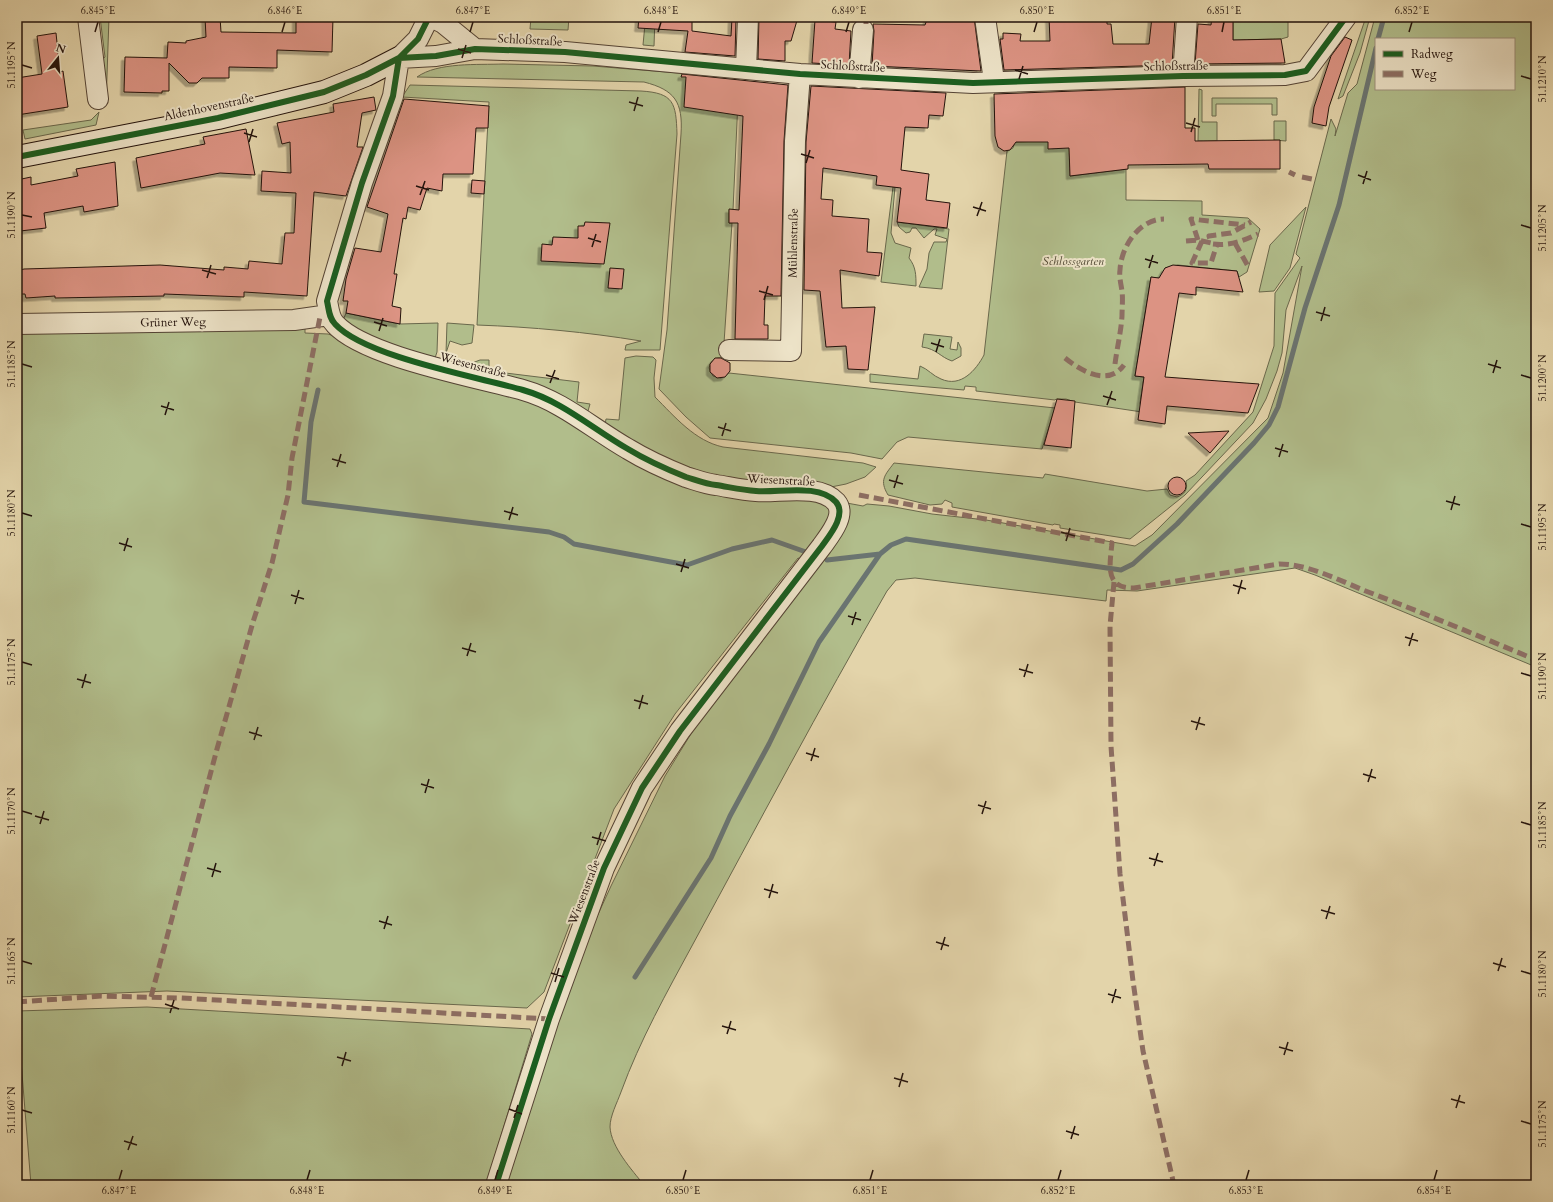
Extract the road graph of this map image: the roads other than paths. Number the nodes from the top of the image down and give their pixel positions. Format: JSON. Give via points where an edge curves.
{"nodes":[{"id":1,"x":88,"y":17,"type":"edge"},
{"id":2,"x":430,"y":17,"type":"edge"},
{"id":3,"x":748,"y":17,"type":"edge"},
{"id":4,"x":984,"y":17,"type":"edge"},
{"id":5,"x":1187,"y":17,"type":"edge"},
{"id":6,"x":1346,"y":17,"type":"edge"},
{"id":7,"x":865,"y":24,"type":"edge"},
{"id":8,"x":475,"y":49,"type":"junction"},
{"id":9,"x":399,"y":58,"type":"junction"},
{"id":10,"x":746,"y":69,"type":"junction"},
{"id":11,"x":800,"y":74,"type":"junction"},
{"id":12,"x":1183,"y":76,"type":"junction"},
{"id":13,"x":859,"y":78,"type":"junction"},
{"id":14,"x":994,"y":81,"type":"junction"},
{"id":15,"x":98,"y":99,"type":"dead end"},
{"id":16,"x":17,"y":157,"type":"edge"},
{"id":17,"x":329,"y":315,"type":"junction"},
{"id":18,"x":17,"y":324,"type":"edge"},
{"id":19,"x":729,"y":350,"type":"dead end"},
{"id":20,"x":496,"y":1185,"type":"edge"}],
"edges":[{"from":1,"to":15,"type":"street"},
{"from":2,"to":8,"type":"street","via":[[443,23]]},
{"from":2,"to":9,"type":"street","via":[[418,39]]},
{"from":3,"to":10,"type":"street"},
{"from":4,"to":14,"type":"street"},
{"from":5,"to":12,"type":"street"},
{"from":6,"to":12,"type":"street","name":"Schloßstraße","via":[[1306,71],[1285,75]]},
{"from":7,"to":13,"type":"street"},
{"from":8,"to":9,"type":"street","name":"Schloßstraße","via":[[436,56]]},
{"from":8,"to":10,"type":"street","name":"Schloßstraße","via":[[566,52]]},
{"from":9,"to":16,"type":"street","name":"Aldenhovenstraße","via":[[324,92],[218,118]]},
{"from":9,"to":17,"type":"street","via":[[393,96],[338,260],[327,301]]},
{"from":10,"to":11,"type":"street","name":"Schloßstraße"},
{"from":11,"to":13,"type":"street","name":"Schloßstraße"},
{"from":11,"to":19,"type":"street","name":"Mühlenstraße","via":[[795,141],[791,350]]},
{"from":12,"to":14,"type":"street","name":"Schloßstraße"},
{"from":13,"to":14,"type":"street","name":"Schloßstraße","via":[[973,83]]},
{"from":17,"to":18,"type":"street","name":"Grüner Weg","via":[[294,320]]},
{"from":17,"to":20,"type":"street","name":"Wiesenstraße","via":[[335,324],[354,338],[385,352],[525,390],[558,405],[627,449],[668,470],[708,484],[756,491],[806,490],[827,494],[837,503],[839,517],[822,546],[680,731],[642,788],[604,868],[545,1028]]}]}
